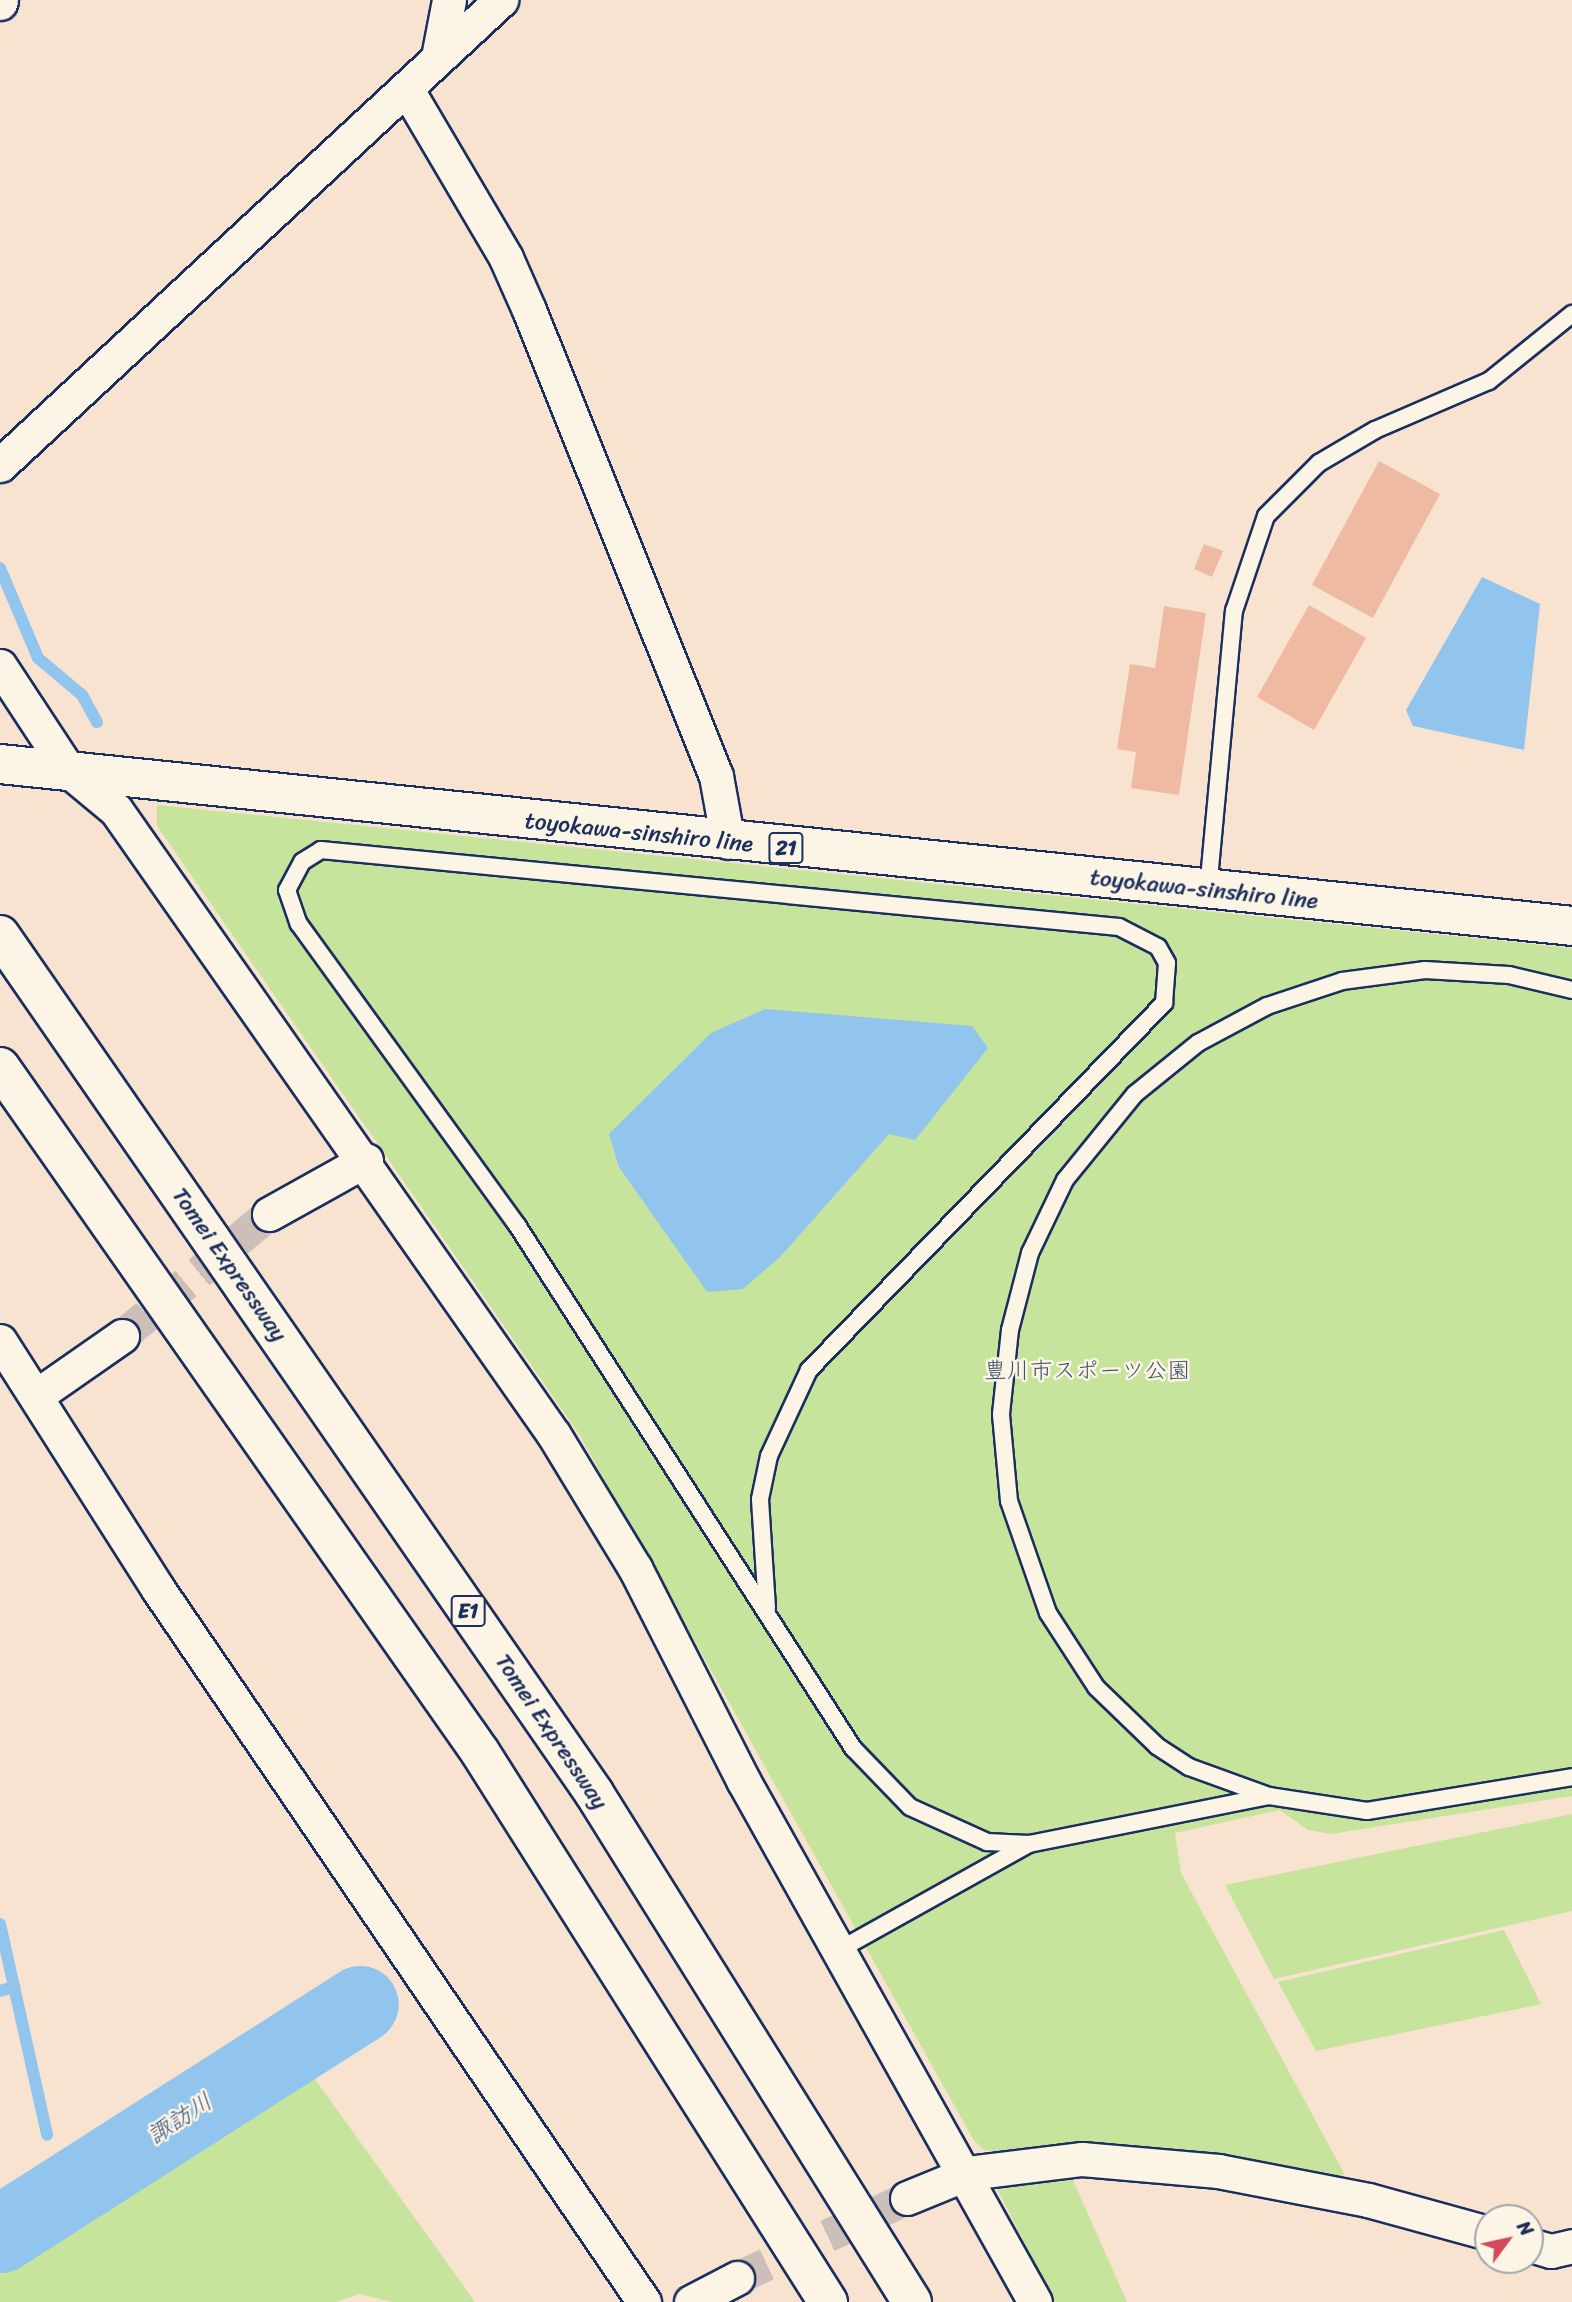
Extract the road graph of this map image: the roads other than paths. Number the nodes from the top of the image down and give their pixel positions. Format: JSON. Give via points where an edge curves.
{"nodes":[{"id":1,"x":449,"y":0,"type":"edge"},
{"id":2,"x":501,"y":0,"type":"edge"},
{"id":3,"x":439,"y":52,"type":"junction"},
{"id":4,"x":406,"y":88,"type":"junction"},
{"id":5,"x":1572,"y":314,"type":"edge"},
{"id":6,"x":0,"y":464,"type":"edge"},
{"id":7,"x":0,"y":666,"type":"edge"},
{"id":8,"x":0,"y":764,"type":"edge"},
{"id":9,"x":69,"y":771,"type":"junction"},
{"id":10,"x":728,"y":842,"type":"junction"},
{"id":11,"x":1208,"y":890,"type":"junction"},
{"id":12,"x":1572,"y":926,"type":"edge"},
{"id":13,"x":0,"y":935,"type":"edge"},
{"id":14,"x":1572,"y":990,"type":"edge"},
{"id":15,"x":2,"y":1071,"type":"edge"},
{"id":16,"x":366,"y":1160,"type":"junction"},
{"id":17,"x":269,"y":1214,"type":"tunnel mouth"},
{"id":18,"x":122,"y":1336,"type":"tunnel mouth"},
{"id":19,"x":0,"y":1341,"type":"edge"},
{"id":20,"x":36,"y":1396,"type":"junction"},
{"id":21,"x":768,"y":1608,"type":"junction"},
{"id":22,"x":1572,"y":1777,"type":"edge"},
{"id":23,"x":1269,"y":1796,"type":"junction"},
{"id":24,"x":1029,"y":1844,"type":"junction"},
{"id":25,"x":839,"y":1950,"type":"junction"},
{"id":26,"x":968,"y":2173,"type":"junction"},
{"id":27,"x":906,"y":2198,"type":"tunnel mouth"},
{"id":28,"x":1474,"y":2230,"type":"edge"},
{"id":29,"x":1572,"y":2246,"type":"edge"},
{"id":30,"x":1544,"y":2249,"type":"edge"},
{"id":31,"x":737,"y":2278,"type":"tunnel mouth"},
{"id":32,"x":645,"y":2302,"type":"edge"},
{"id":33,"x":691,"y":2302,"type":"edge"},
{"id":34,"x":828,"y":2302,"type":"edge"},
{"id":35,"x":912,"y":2302,"type":"edge"},
{"id":36,"x":1035,"y":2302,"type":"edge"}],
"edges":[{"from":1,"to":3,"type":"street"},
{"from":2,"to":3,"type":"street"},
{"from":3,"to":4,"type":"street"},
{"from":4,"to":6,"type":"street"},
{"from":4,"to":10,"type":"street","via":[[506,258],[529,310],[716,776]]},
{"from":5,"to":11,"type":"lane","via":[[1489,381],[1375,430],[1319,463],[1266,516],[1234,611]]},
{"from":7,"to":9,"type":"street"},
{"from":8,"to":9,"type":"main road","name":"toyokawa-sinshiro line","number":"21"},
{"from":9,"to":10,"type":"main road","name":"toyokawa-sinshiro line","number":"21"},
{"from":9,"to":16,"type":"street","via":[[116,810]]},
{"from":10,"to":11,"type":"main road","name":"toyokawa-sinshiro line","number":"21"},
{"from":11,"to":12,"type":"main road","name":"toyokawa-sinshiro line","number":"21"},
{"from":13,"to":35,"type":"main road","name":"Tomei Expressway","number":"E1","via":[[594,1793]]},
{"from":14,"to":23,"type":"lane","via":[[1509,975],[1425,970],[1342,981],[1267,1006],[1198,1044],[1135,1094],[1065,1180],[1030,1253],[1010,1330],[1001,1414],[1009,1501],[1043,1601],[1096,1687],[1146,1738],[1189,1767]]},
{"from":15,"to":34,"type":"main road","via":[[480,1752]]},
{"from":16,"to":17,"type":"street"},
{"from":16,"to":25,"type":"street","via":[[554,1435],[635,1568]]},
{"from":18,"to":20,"type":"street"},
{"from":19,"to":20,"type":"street"},
{"from":20,"to":32,"type":"street","via":[[165,1600]]},
{"from":21,"to":21,"type":"lane","via":[[760,1499],[769,1456],[809,1370],[1164,1003],[1167,963],[1158,947],[1119,927],[321,850],[302,862],[287,890],[299,924],[517,1225]]},
{"from":21,"to":24,"type":"lane","via":[[853,1748],[882,1784],[948,1828],[987,1842]]},
{"from":22,"to":23,"type":"lane","via":[[1367,1811]]},
{"from":23,"to":24,"type":"lane"},
{"from":24,"to":25,"type":"lane"},
{"from":25,"to":26,"type":"street"},
{"from":26,"to":27,"type":"street"},
{"from":26,"to":28,"type":"street","via":[[1082,2159],[1218,2171],[1368,2200]]},
{"from":26,"to":36,"type":"street"},
{"from":29,"to":30,"type":"street"},
{"from":31,"to":33,"type":"street"}]}
